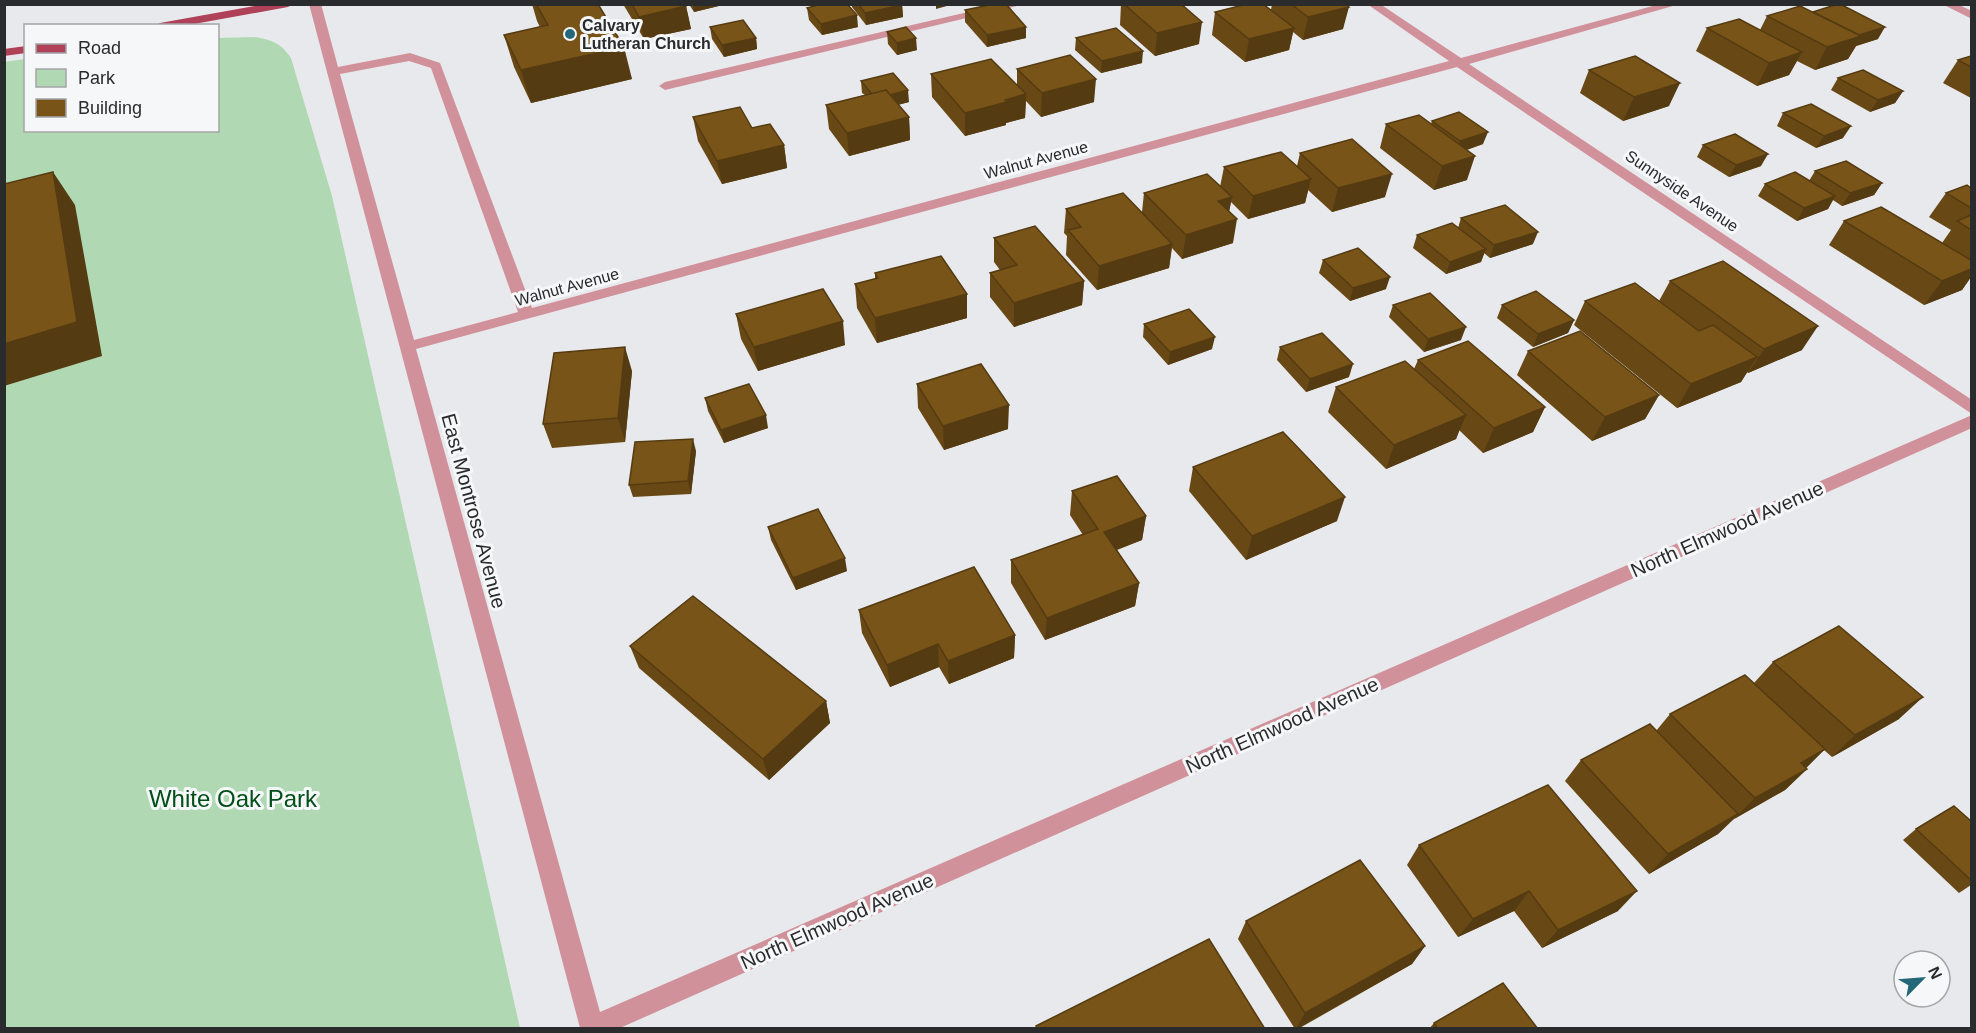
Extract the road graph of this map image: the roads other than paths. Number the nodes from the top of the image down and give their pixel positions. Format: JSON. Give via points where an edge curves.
{"nodes":[{"id":1,"x":288,"y":4,"type":"edge"},
{"id":2,"x":315,"y":4,"type":"edge"},
{"id":3,"x":1020,"y":4,"type":"edge"},
{"id":4,"x":1372,"y":4,"type":"edge"},
{"id":5,"x":1675,"y":4,"type":"edge"},
{"id":6,"x":1947,"y":4,"type":"edge"},
{"id":7,"x":1971,"y":16,"type":"edge"},
{"id":8,"x":172,"y":24,"type":"edge"},
{"id":9,"x":24,"y":49,"type":"edge"},
{"id":10,"x":4,"y":52,"type":"edge"},
{"id":11,"x":1459,"y":63,"type":"junction"},
{"id":12,"x":333,"y":72,"type":"junction"},
{"id":13,"x":665,"y":86,"type":"dead end"},
{"id":14,"x":527,"y":314,"type":"junction"},
{"id":15,"x":406,"y":347,"type":"junction"},
{"id":16,"x":1971,"y":408,"type":"edge"},
{"id":17,"x":1971,"y":421,"type":"edge"},
{"id":18,"x":592,"y":1029,"type":"edge"}],
"edges":[{"from":1,"to":8,"type":"main road"},
{"from":2,"to":12,"type":"street","name":"East Montrose Avenue"},
{"from":3,"to":13,"type":"street"},
{"from":4,"to":11,"type":"street","name":"Sunnyside Avenue"},
{"from":5,"to":11,"type":"street","name":"Walnut Avenue"},
{"from":6,"to":7,"type":"street"},
{"from":9,"to":10,"type":"main road"},
{"from":11,"to":14,"type":"street","name":"Walnut Avenue"},
{"from":11,"to":16,"type":"street","name":"Sunnyside Avenue"},
{"from":12,"to":14,"type":"street","via":[[410,57],[436,66]]},
{"from":12,"to":15,"type":"street","name":"East Montrose Avenue"},
{"from":14,"to":15,"type":"street","name":"Walnut Avenue"},
{"from":15,"to":18,"type":"street","name":"East Montrose Avenue"},
{"from":17,"to":18,"type":"street","name":"North Elmwood Avenue"}]}
